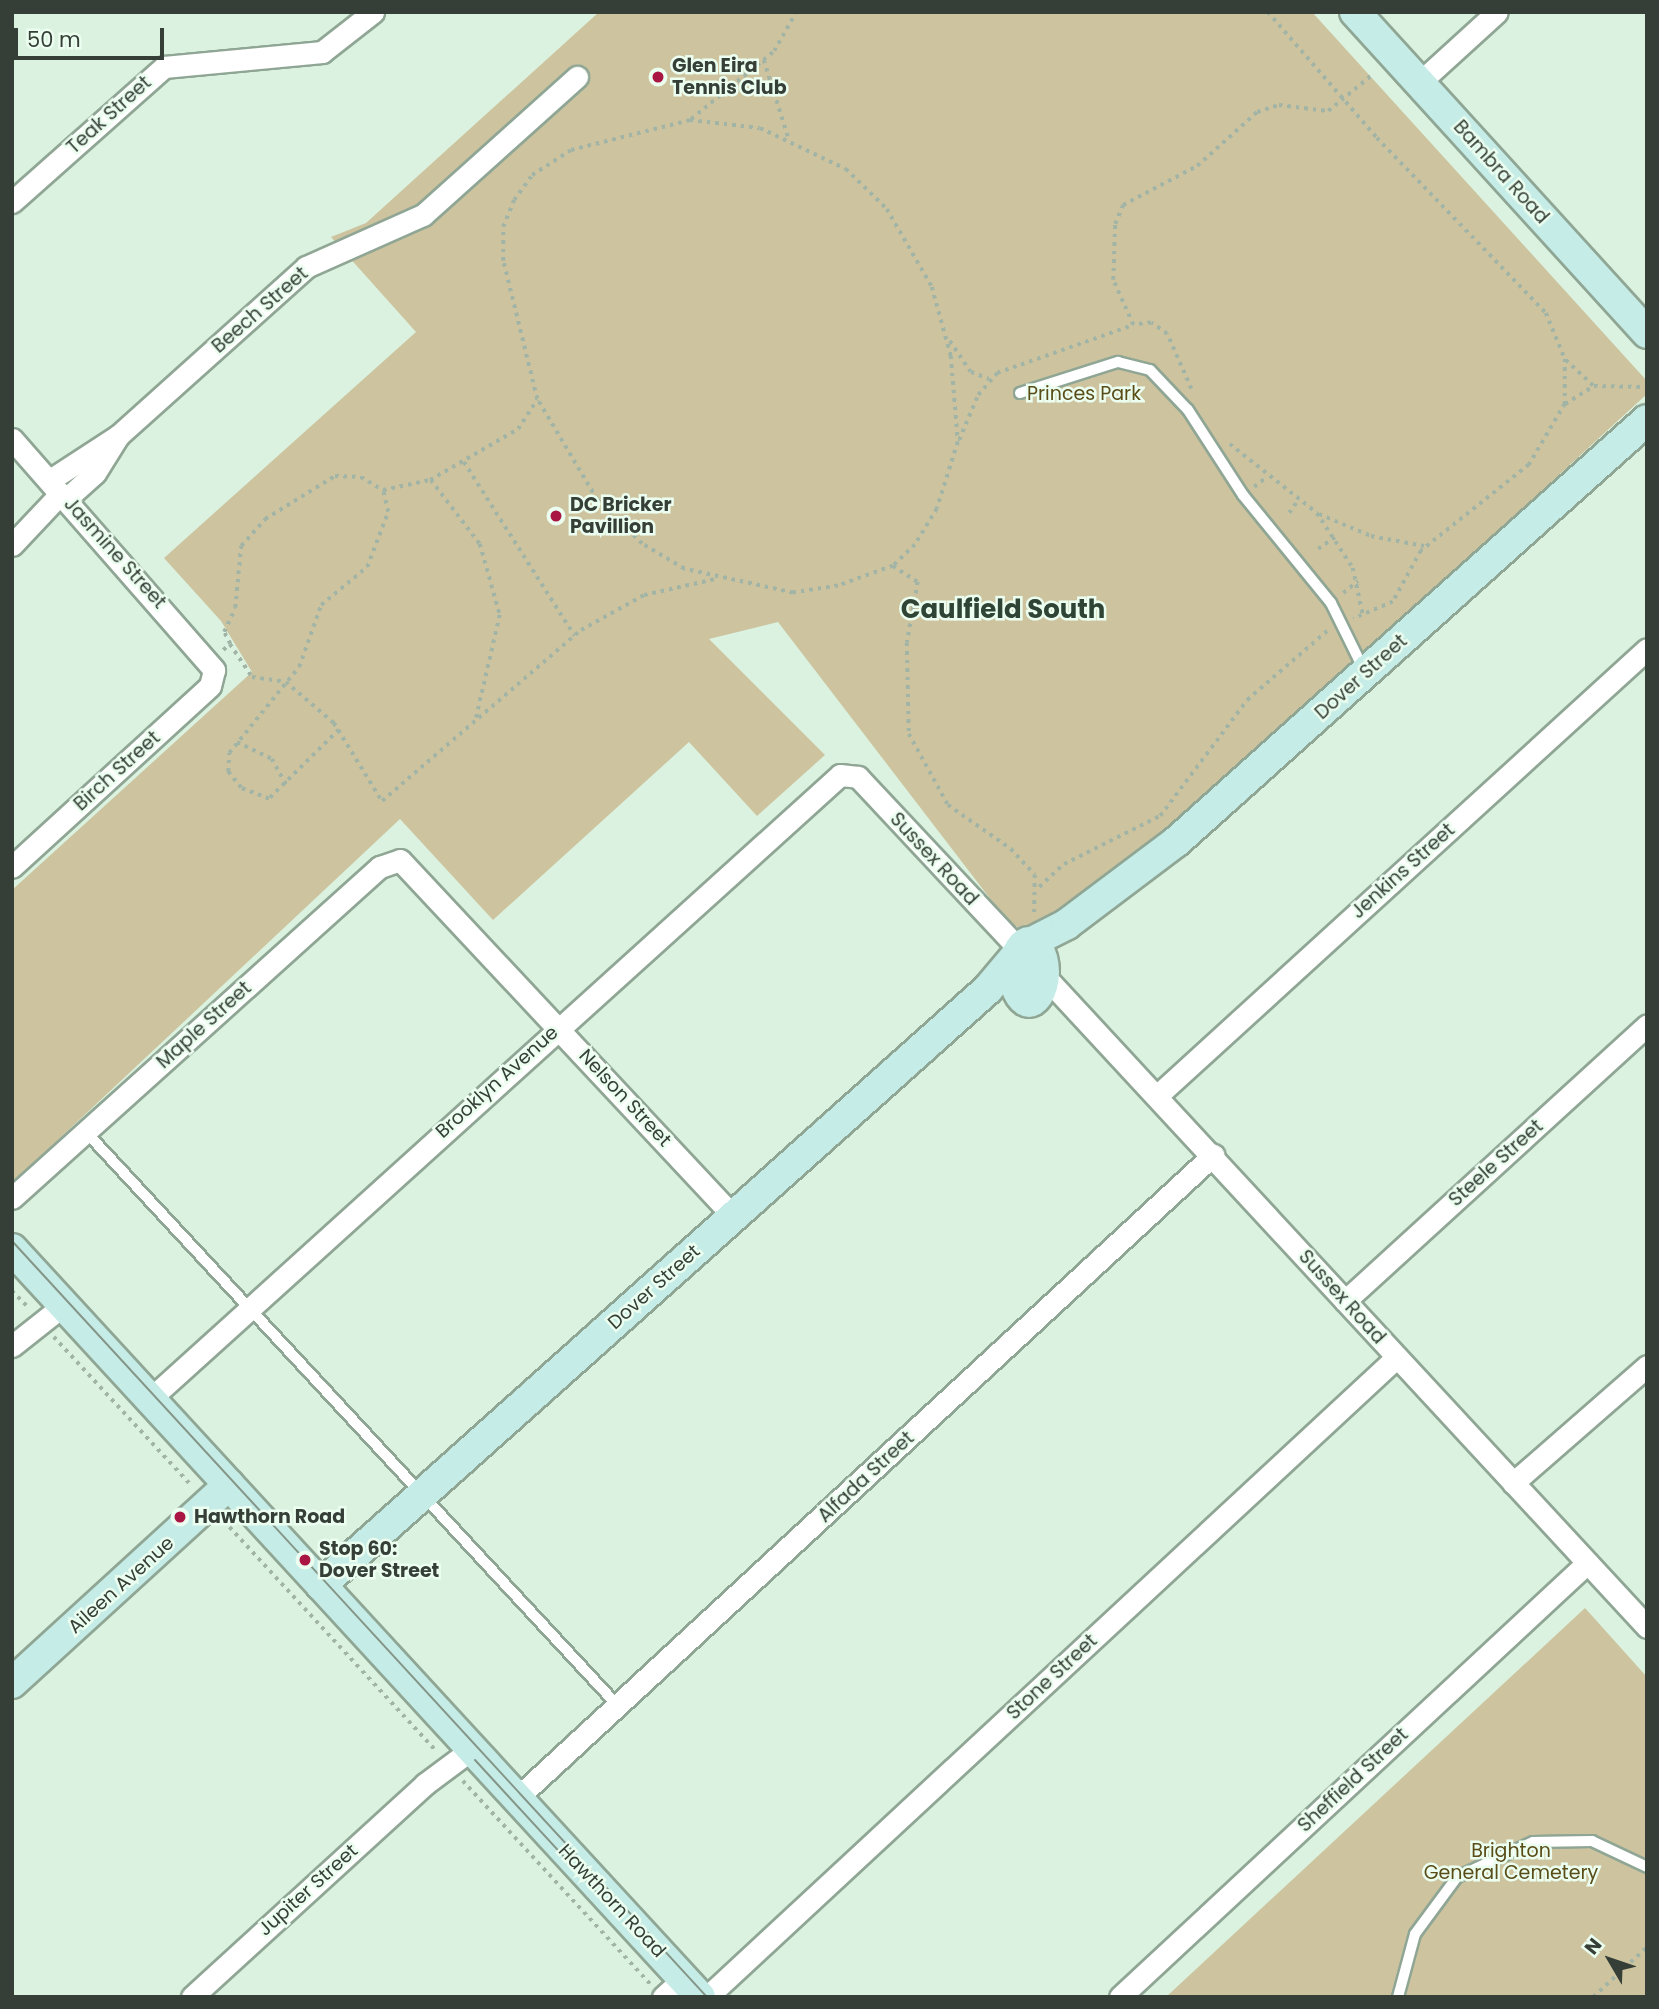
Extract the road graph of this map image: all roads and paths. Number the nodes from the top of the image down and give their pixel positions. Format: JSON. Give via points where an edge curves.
{"nodes":[{"id":1,"x":373,"y":12,"type":"edge"},
{"id":2,"x":796,"y":12,"type":"edge"},
{"id":3,"x":1268,"y":12,"type":"edge"},
{"id":4,"x":1355,"y":12,"type":"edge"},
{"id":5,"x":1497,"y":12,"type":"edge"},
{"id":6,"x":764,"y":60,"type":"junction"},
{"id":7,"x":1373,"y":74,"type":"dead end"},
{"id":8,"x":577,"y":77,"type":"dead end"},
{"id":9,"x":1419,"y":83,"type":"junction"},
{"id":10,"x":1345,"y":101,"type":"junction"},
{"id":11,"x":690,"y":120,"type":"junction"},
{"id":12,"x":789,"y":140,"type":"junction"},
{"id":13,"x":12,"y":202,"type":"edge"},
{"id":14,"x":1642,"y":319,"type":"edge"},
{"id":15,"x":1133,"y":326,"type":"junction"},
{"id":16,"x":947,"y":336,"type":"junction"},
{"id":17,"x":1565,"y":359,"type":"junction"},
{"id":18,"x":989,"y":379,"type":"junction"},
{"id":19,"x":1594,"y":387,"type":"junction"},
{"id":20,"x":1647,"y":387,"type":"edge"},
{"id":21,"x":1020,"y":393,"type":"dead end"},
{"id":22,"x":537,"y":400,"type":"junction"},
{"id":23,"x":1197,"y":401,"type":"dead end"},
{"id":24,"x":1565,"y":404,"type":"junction"},
{"id":25,"x":1647,"y":420,"type":"edge"},
{"id":26,"x":1223,"y":436,"type":"dead end"},
{"id":27,"x":12,"y":439,"type":"edge"},
{"id":28,"x":958,"y":442,"type":"junction"},
{"id":29,"x":464,"y":462,"type":"junction"},
{"id":30,"x":430,"y":480,"type":"junction"},
{"id":31,"x":383,"y":490,"type":"junction"},
{"id":32,"x":62,"y":494,"type":"junction"},
{"id":33,"x":1298,"y":500,"type":"junction"},
{"id":34,"x":1289,"y":513,"type":"dead end"},
{"id":35,"x":1317,"y":513,"type":"junction"},
{"id":36,"x":1335,"y":537,"type":"junction"},
{"id":37,"x":14,"y":543,"type":"edge"},
{"id":38,"x":1426,"y":546,"type":"junction"},
{"id":39,"x":1318,"y":549,"type":"dead end"},
{"id":40,"x":893,"y":566,"type":"junction"},
{"id":41,"x":715,"y":579,"type":"junction"},
{"id":42,"x":1363,"y":615,"type":"junction"},
{"id":43,"x":1341,"y":624,"type":"junction"},
{"id":44,"x":575,"y":636,"type":"junction"},
{"id":45,"x":230,"y":644,"type":"junction"},
{"id":46,"x":1647,"y":649,"type":"edge"},
{"id":47,"x":212,"y":665,"type":"junction"},
{"id":48,"x":1365,"y":673,"type":"junction"},
{"id":49,"x":286,"y":682,"type":"junction"},
{"id":50,"x":475,"y":725,"type":"junction"},
{"id":51,"x":340,"y":730,"type":"junction"},
{"id":52,"x":237,"y":742,"type":"junction"},
{"id":53,"x":849,"y":774,"type":"joint"},
{"id":54,"x":287,"y":786,"type":"junction"},
{"id":55,"x":400,"y":860,"type":"joint"},
{"id":56,"x":12,"y":867,"type":"edge"},
{"id":57,"x":1039,"y":887,"type":"junction"},
{"id":58,"x":1028,"y":952,"type":"junction"},
{"id":59,"x":1647,"y":1025,"type":"edge"},
{"id":60,"x":559,"y":1026,"type":"junction"},
{"id":61,"x":1159,"y":1094,"type":"junction"},
{"id":62,"x":86,"y":1132,"type":"junction"},
{"id":63,"x":1213,"y":1155,"type":"junction"},
{"id":64,"x":12,"y":1198,"type":"edge"},
{"id":65,"x":733,"y":1216,"type":"junction"},
{"id":66,"x":12,"y":1249,"type":"edge"},
{"id":67,"x":12,"y":1291,"type":"edge"},
{"id":68,"x":1346,"y":1301,"type":"junction"},
{"id":69,"x":250,"y":1307,"type":"junction"},
{"id":70,"x":49,"y":1309,"type":"junction"},
{"id":71,"x":12,"y":1343,"type":"edge"},
{"id":72,"x":1397,"y":1357,"type":"junction"},
{"id":73,"x":1647,"y":1366,"type":"edge"},
{"id":74,"x":150,"y":1399,"type":"junction"},
{"id":75,"x":1513,"y":1483,"type":"junction"},
{"id":76,"x":229,"y":1485,"type":"junction"},
{"id":77,"x":195,"y":1490,"type":"dead end"},
{"id":78,"x":422,"y":1494,"type":"junction"},
{"id":79,"x":1587,"y":1563,"type":"junction"},
{"id":80,"x":321,"y":1585,"type":"junction"},
{"id":81,"x":1647,"y":1627,"type":"edge"},
{"id":82,"x":12,"y":1682,"type":"edge"},
{"id":83,"x":618,"y":1706,"type":"junction"},
{"id":84,"x":467,"y":1744,"type":"junction"},
{"id":85,"x":517,"y":1798,"type":"junction"},
{"id":86,"x":1647,"y":1867,"type":"edge"},
{"id":87,"x":1647,"y":1947,"type":"edge"},
{"id":88,"x":682,"y":1991,"type":"edge"},
{"id":89,"x":192,"y":1997,"type":"edge"},
{"id":90,"x":706,"y":1997,"type":"edge"},
{"id":91,"x":1120,"y":1997,"type":"edge"},
{"id":92,"x":1398,"y":1997,"type":"edge"},
{"id":93,"x":1593,"y":1997,"type":"edge"}],
"edges":[{"from":1,"to":13,"type":"street","name":"Teak Street","via":[[322,52],[164,67]]},
{"from":2,"to":6,"type":"path"},
{"from":3,"to":10,"type":"path"},
{"from":4,"to":9,"type":"street","name":"Bambra Road"},
{"from":5,"to":9,"type":"street"},
{"from":6,"to":11,"type":"path"},
{"from":6,"to":12,"type":"path"},
{"from":7,"to":10,"type":"path"},
{"from":8,"to":32,"type":"street","name":"Beech Street","via":[[412,223],[306,267],[119,435],[95,472]]},
{"from":9,"to":14,"type":"street","name":"Bambra Road"},
{"from":10,"to":15,"type":"path","via":[[1328,111],[1269,106],[1197,166],[1123,205],[1111,272]]},
{"from":10,"to":17,"type":"path","via":[[1546,313]]},
{"from":11,"to":12,"type":"path","via":[[731,122]]},
{"from":11,"to":22,"type":"path","via":[[571,150],[532,175],[514,200],[503,227],[503,261]]},
{"from":12,"to":16,"type":"path","via":[[846,169],[887,209],[932,287]]},
{"from":15,"to":18,"type":"path","via":[[1027,359]]},
{"from":15,"to":23,"type":"path","via":[[1163,328]]},
{"from":16,"to":18,"type":"path","via":[[971,372]]},
{"from":16,"to":28,"type":"path"},
{"from":17,"to":19,"type":"path"},
{"from":17,"to":24,"type":"path"},
{"from":18,"to":28,"type":"path"},
{"from":19,"to":20,"type":"path"},
{"from":19,"to":24,"type":"path"},
{"from":21,"to":43,"type":"lane","via":[[1118,362],[1150,370],[1188,410],[1243,495]]},
{"from":22,"to":29,"type":"path","via":[[518,429]]},
{"from":22,"to":41,"type":"path","via":[[576,470],[617,521],[663,558]]},
{"from":24,"to":38,"type":"path","via":[[1520,475]]},
{"from":25,"to":48,"type":"street","name":"Dover Street"},
{"from":26,"to":33,"type":"path"},
{"from":27,"to":32,"type":"street","name":"Jasmine Street"},
{"from":28,"to":40,"type":"path","via":[[937,509],[915,545]]},
{"from":29,"to":30,"type":"path"},
{"from":29,"to":44,"type":"path"},
{"from":30,"to":31,"type":"path"},
{"from":30,"to":50,"type":"path","via":[[480,544],[500,615]]},
{"from":31,"to":45,"type":"path","via":[[362,477],[335,476],[249,532],[224,632]]},
{"from":31,"to":49,"type":"path","via":[[388,512],[367,567],[321,605],[299,667]]},
{"from":32,"to":37,"type":"street","name":"Beech Street"},
{"from":32,"to":47,"type":"street","name":"Jasmine Street"},
{"from":33,"to":34,"type":"path"},
{"from":33,"to":35,"type":"path"},
{"from":35,"to":36,"type":"path"},
{"from":35,"to":38,"type":"path","via":[[1371,536]]},
{"from":36,"to":39,"type":"path"},
{"from":36,"to":42,"type":"path","via":[[1358,581]]},
{"from":38,"to":42,"type":"path","via":[[1400,594]]},
{"from":40,"to":41,"type":"path","via":[[810,593]]},
{"from":40,"to":57,"type":"path","via":[[918,582],[907,643],[906,709],[923,767],[948,805],[1011,849]]},
{"from":41,"to":44,"type":"path","via":[[644,595]]},
{"from":42,"to":43,"type":"path"},
{"from":43,"to":48,"type":"lane"},
{"from":43,"to":57,"type":"path","via":[[1307,644],[1254,692],[1160,816],[1064,864]]},
{"from":44,"to":50,"type":"path"},
{"from":45,"to":47,"type":"path"},
{"from":45,"to":49,"type":"path","via":[[252,677]]},
{"from":46,"to":61,"type":"street","name":"Jenkins Street"},
{"from":47,"to":56,"type":"street","name":"Birch Street","via":[[202,694]]},
{"from":48,"to":58,"type":"street","name":"Dover Street","via":[[1176,842]]},
{"from":49,"to":51,"type":"path"},
{"from":49,"to":52,"type":"path"},
{"from":50,"to":51,"type":"path","via":[[382,801]]},
{"from":51,"to":54,"type":"path"},
{"from":52,"to":54,"type":"path","via":[[272,759]]},
{"from":52,"to":54,"type":"path","via":[[229,752],[229,772],[241,788],[269,799]]},
{"from":53,"to":58,"type":"street","name":"Sussex Road","via":[[987,917]]},
{"from":53,"to":60,"type":"street","name":"Brooklyn Avenue","via":[[825,785]]},
{"from":55,"to":60,"type":"street","name":"Nelson Street"},
{"from":55,"to":62,"type":"street","name":"Maple Street","via":[[380,867]]},
{"from":57,"to":58,"type":"path"},
{"from":58,"to":61,"type":"street","name":"Sussex Road"},
{"from":58,"to":65,"type":"street","name":"Dover Street"},
{"from":59,"to":68,"type":"street","name":"Steele Street"},
{"from":60,"to":65,"type":"street","name":"Nelson Street"},
{"from":60,"to":69,"type":"street","name":"Brooklyn Avenue"},
{"from":61,"to":63,"type":"street","name":"Sussex Road"},
{"from":62,"to":64,"type":"street","name":"Maple Street"},
{"from":62,"to":69,"type":"lane"},
{"from":63,"to":68,"type":"street","name":"Sussex Road"},
{"from":63,"to":83,"type":"street","name":"Alfada Street"},
{"from":65,"to":78,"type":"street","name":"Dover Street"},
{"from":66,"to":70,"type":"street","name":"Hawthorn Road"},
{"from":67,"to":70,"type":"path"},
{"from":68,"to":72,"type":"street","name":"Sussex Road"},
{"from":69,"to":74,"type":"street","name":"Brooklyn Avenue"},
{"from":69,"to":78,"type":"lane"},
{"from":70,"to":71,"type":"street"},
{"from":70,"to":74,"type":"street","name":"Hawthorn Road"},
{"from":70,"to":77,"type":"path"},
{"from":72,"to":75,"type":"street","name":"Sussex Road"},
{"from":72,"to":90,"type":"street","name":"Stone Street"},
{"from":73,"to":75,"type":"street"},
{"from":74,"to":76,"type":"street","name":"Hawthorn Road"},
{"from":75,"to":79,"type":"street","name":"Sussex Road"},
{"from":76,"to":80,"type":"street","name":"Hawthorn Road"},
{"from":76,"to":82,"type":"street","name":"Aileen Avenue"},
{"from":78,"to":80,"type":"street","name":"Dover Street"},
{"from":78,"to":83,"type":"lane"},
{"from":79,"to":81,"type":"street","name":"Sussex Road"},
{"from":79,"to":91,"type":"street","name":"Sheffield Street"},
{"from":80,"to":84,"type":"street","name":"Hawthorn Road"},
{"from":83,"to":85,"type":"street","name":"Alfada Street"},
{"from":84,"to":85,"type":"street","name":"Hawthorn Road"},
{"from":84,"to":89,"type":"street","name":"Jupiter Street"},
{"from":85,"to":88,"type":"street","name":"Hawthorn Road"},
{"from":86,"to":92,"type":"lane","via":[[1592,1841],[1533,1842],[1457,1877],[1415,1934]]},
{"from":87,"to":93,"type":"path"}]}
